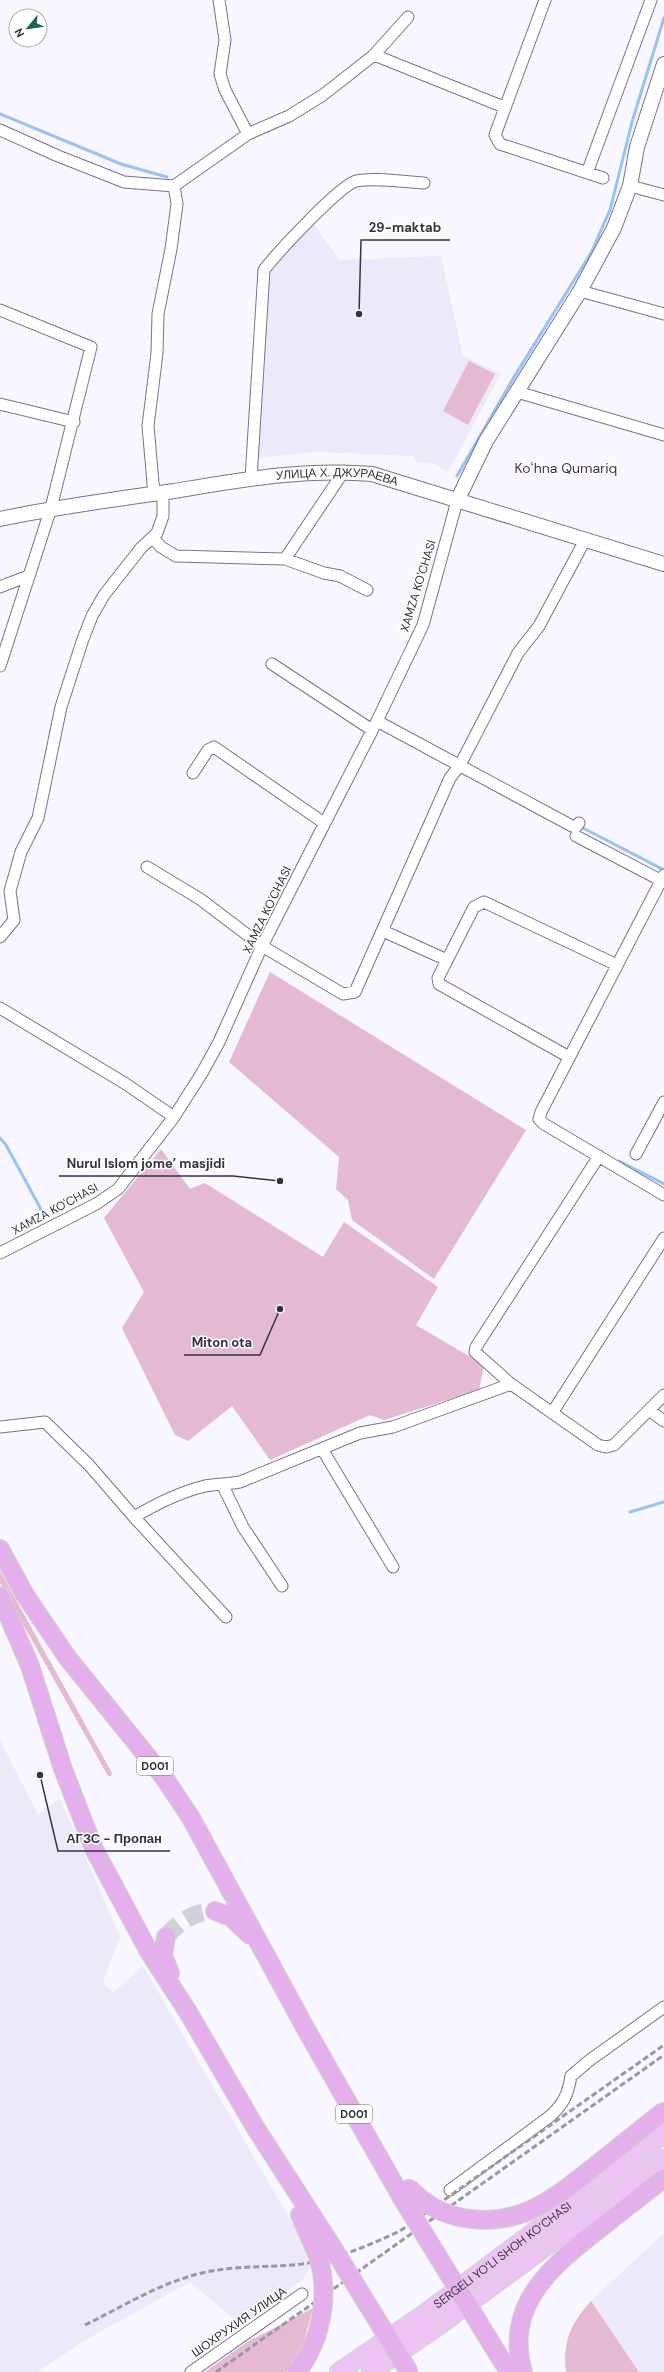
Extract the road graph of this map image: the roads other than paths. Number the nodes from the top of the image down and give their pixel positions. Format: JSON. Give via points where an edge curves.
{"nodes":[{"id":1,"x":219,"y":0,"type":"edge"},
{"id":2,"x":545,"y":0,"type":"edge"},
{"id":3,"x":651,"y":0,"type":"edge"},
{"id":4,"x":408,"y":17,"type":"dead end"},
{"id":5,"x":374,"y":55,"type":"junction"},
{"id":6,"x":664,"y":64,"type":"edge"},
{"id":7,"x":504,"y":108,"type":"junction"},
{"id":8,"x":0,"y":130,"type":"edge"},
{"id":9,"x":248,"y":134,"type":"junction"},
{"id":10,"x":587,"y":173,"type":"junction"},
{"id":11,"x":603,"y":178,"type":"dead end"},
{"id":12,"x":424,"y":183,"type":"dead end"},
{"id":13,"x":174,"y":186,"type":"junction"},
{"id":14,"x":630,"y":186,"type":"junction"},
{"id":15,"x":664,"y":195,"type":"edge"},
{"id":16,"x":580,"y":291,"type":"junction"},
{"id":17,"x":0,"y":310,"type":"edge"},
{"id":18,"x":664,"y":314,"type":"edge"},
{"id":19,"x":517,"y":392,"type":"junction"},
{"id":20,"x":0,"y":404,"type":"edge"},
{"id":21,"x":74,"y":422,"type":"junction"},
{"id":22,"x":664,"y":435,"type":"edge"},
{"id":23,"x":344,"y":471,"type":"junction"},
{"id":24,"x":251,"y":479,"type":"junction"},
{"id":25,"x":159,"y":493,"type":"junction"},
{"id":26,"x":457,"y":501,"type":"junction"},
{"id":27,"x":51,"y":508,"type":"junction"},
{"id":28,"x":0,"y":519,"type":"edge"},
{"id":29,"x":153,"y":538,"type":"junction"},
{"id":30,"x":585,"y":540,"type":"junction"},
{"id":31,"x":285,"y":558,"type":"junction"},
{"id":32,"x":664,"y":564,"type":"edge"},
{"id":33,"x":28,"y":576,"type":"junction"},
{"id":34,"x":0,"y":587,"type":"edge"},
{"id":35,"x":367,"y":590,"type":"dead end"},
{"id":36,"x":272,"y":664,"type":"dead end"},
{"id":37,"x":0,"y":666,"type":"edge"},
{"id":38,"x":374,"y":725,"type":"junction"},
{"id":39,"x":460,"y":765,"type":"junction"},
{"id":40,"x":194,"y":773,"type":"dead end"},
{"id":41,"x":580,"y":822,"type":"dead end"},
{"id":42,"x":324,"y":823,"type":"junction"},
{"id":43,"x":576,"y":836,"type":"dead end"},
{"id":44,"x":147,"y":867,"type":"dead end"},
{"id":45,"x":663,"y":879,"type":"edge"},
{"id":46,"x":383,"y":931,"type":"junction"},
{"id":47,"x":0,"y":937,"type":"edge"},
{"id":48,"x":262,"y":946,"type":"junction"},
{"id":49,"x":447,"y":960,"type":"junction"},
{"id":50,"x":617,"y":965,"type":"junction"},
{"id":51,"x":0,"y":1008,"type":"edge"},
{"id":52,"x":569,"y":1057,"type":"junction"},
{"id":53,"x":664,"y":1102,"type":"edge"},
{"id":54,"x":174,"y":1117,"type":"junction"},
{"id":55,"x":636,"y":1154,"type":"dead end"},
{"id":56,"x":599,"y":1156,"type":"junction"},
{"id":57,"x":664,"y":1195,"type":"edge"},
{"id":58,"x":664,"y":1238,"type":"edge"},
{"id":59,"x":0,"y":1253,"type":"edge"},
{"id":60,"x":511,"y":1384,"type":"junction"},
{"id":61,"x":664,"y":1395,"type":"edge"},
{"id":62,"x":649,"y":1410,"type":"junction"},
{"id":63,"x":552,"y":1413,"type":"junction"},
{"id":64,"x":664,"y":1422,"type":"edge"},
{"id":65,"x":0,"y":1427,"type":"edge"},
{"id":66,"x":322,"y":1450,"type":"junction"},
{"id":67,"x":223,"y":1486,"type":"junction"},
{"id":68,"x":134,"y":1517,"type":"junction"},
{"id":69,"x":0,"y":1550,"type":"edge"},
{"id":70,"x":393,"y":1567,"type":"dead end"},
{"id":71,"x":282,"y":1586,"type":"dead end"},
{"id":72,"x":2,"y":1603,"type":"edge"},
{"id":73,"x":226,"y":1617,"type":"dead end"},
{"id":74,"x":214,"y":1911,"type":"tunnel mouth"},
{"id":75,"x":166,"y":1937,"type":"tunnel mouth"},
{"id":76,"x":264,"y":1952,"type":"junction"},
{"id":77,"x":664,"y":2007,"type":"edge"},
{"id":78,"x":188,"y":2012,"type":"junction"},
{"id":79,"x":664,"y":2111,"type":"edge"},
{"id":80,"x":664,"y":2134,"type":"edge"},
{"id":81,"x":664,"y":2159,"type":"edge"},
{"id":82,"x":664,"y":2178,"type":"edge"},
{"id":83,"x":450,"y":2190,"type":"dead end"},
{"id":84,"x":405,"y":2193,"type":"junction"},
{"id":85,"x":324,"y":2250,"type":"junction"},
{"id":86,"x":302,"y":2294,"type":"dead end"},
{"id":87,"x":191,"y":2372,"type":"edge"},
{"id":88,"x":298,"y":2372,"type":"edge"},
{"id":89,"x":339,"y":2372,"type":"edge"},
{"id":90,"x":371,"y":2372,"type":"edge"},
{"id":91,"x":409,"y":2372,"type":"edge"},
{"id":92,"x":509,"y":2372,"type":"edge"},
{"id":93,"x":523,"y":2372,"type":"edge"}],
"edges":[{"from":1,"to":9,"type":"street","via":[[225,40],[220,74],[225,90]]},
{"from":2,"to":7,"type":"street"},
{"from":3,"to":10,"type":"street"},
{"from":4,"to":5,"type":"street"},
{"from":5,"to":7,"type":"street"},
{"from":5,"to":9,"type":"street","via":[[303,107]]},
{"from":6,"to":14,"type":"street","via":[[638,147]]},
{"from":7,"to":10,"type":"street","via":[[495,135],[500,144]]},
{"from":8,"to":13,"type":"street","via":[[124,182]]},
{"from":9,"to":13,"type":"street"},
{"from":10,"to":11,"type":"street"},
{"from":12,"to":24,"type":"street","via":[[365,180],[348,185],[281,248],[264,270]]},
{"from":13,"to":25,"type":"street","via":[[176,204],[172,249],[158,314],[157,353],[148,426]]},
{"from":14,"to":15,"type":"street"},
{"from":14,"to":16,"type":"street","via":[[614,228]]},
{"from":16,"to":18,"type":"street"},
{"from":16,"to":19,"type":"street"},
{"from":17,"to":21,"type":"street","via":[[91,348]]},
{"from":19,"to":22,"type":"street"},
{"from":19,"to":26,"type":"street","via":[[486,441]]},
{"from":20,"to":21,"type":"street"},
{"from":21,"to":27,"type":"street"},
{"from":23,"to":24,"type":"street","name":"УЛИЦА Х. ДЖУРАЕВА","via":[[320,471]]},
{"from":23,"to":26,"type":"street","name":"УЛИЦА Х. ДЖУРАЕВА","via":[[372,474]]},
{"from":23,"to":31,"type":"street"},
{"from":24,"to":25,"type":"street","name":"УЛИЦА Х. ДЖУРАЕВА"},
{"from":25,"to":27,"type":"street","name":"УЛИЦА Х. ДЖУРАЕВА"},
{"from":25,"to":29,"type":"street","via":[[163,516]]},
{"from":26,"to":30,"type":"street","name":"УЛИЦА Х. ДЖУРАЕВА"},
{"from":26,"to":38,"type":"street","name":"XAMZA KO'CHASI","via":[[423,625]]},
{"from":27,"to":28,"type":"street","name":"УЛИЦА Х. ДЖУРАЕВА"},
{"from":27,"to":33,"type":"street"},
{"from":29,"to":31,"type":"street","via":[[161,547],[176,556]]},
{"from":29,"to":47,"type":"street","via":[[141,548],[104,595],[86,631],[61,707],[38,818],[22,852],[10,891],[14,920]]},
{"from":30,"to":32,"type":"street","name":"УЛИЦА Х. ДЖУРАЕВА"},
{"from":30,"to":39,"type":"street","via":[[539,626],[518,653]]},
{"from":31,"to":35,"type":"street","via":[[324,573],[340,576]]},
{"from":33,"to":34,"type":"street"},
{"from":33,"to":37,"type":"street"},
{"from":36,"to":38,"type":"street"},
{"from":38,"to":39,"type":"street"},
{"from":38,"to":42,"type":"street","name":"XAMZA KO'CHASI"},
{"from":39,"to":41,"type":"street","via":[[572,826],[576,827]]},
{"from":39,"to":46,"type":"street","via":[[450,778]]},
{"from":40,"to":42,"type":"street","via":[[208,750],[214,747]]},
{"from":42,"to":48,"type":"street","name":"XAMZA KO'CHASI"},
{"from":43,"to":45,"type":"street"},
{"from":44,"to":48,"type":"street","via":[[200,899]]},
{"from":45,"to":50,"type":"street"},
{"from":46,"to":48,"type":"street","via":[[354,992],[349,994],[343,994]]},
{"from":46,"to":49,"type":"street"},
{"from":48,"to":54,"type":"street","name":"XAMZA KO'CHASI","via":[[220,1042]]},
{"from":49,"to":50,"type":"street","via":[[474,907],[484,902]]},
{"from":49,"to":52,"type":"street","via":[[438,978],[443,988]]},
{"from":50,"to":52,"type":"street"},
{"from":51,"to":54,"type":"street","via":[[126,1084]]},
{"from":52,"to":56,"type":"street","via":[[541,1112],[540,1119],[544,1124]]},
{"from":53,"to":55,"type":"street"},
{"from":54,"to":59,"type":"street","name":"XAMZA KO'CHASI","via":[[118,1189],[96,1204]]},
{"from":56,"to":57,"type":"street"},
{"from":56,"to":60,"type":"street","via":[[476,1347],[477,1356]]},
{"from":58,"to":63,"type":"street"},
{"from":60,"to":63,"type":"street"},
{"from":60,"to":66,"type":"street","via":[[393,1427],[360,1433]]},
{"from":61,"to":62,"type":"street"},
{"from":62,"to":63,"type":"street","via":[[614,1445],[606,1447],[598,1445]]},
{"from":62,"to":64,"type":"street"},
{"from":65,"to":68,"type":"street","via":[[45,1422],[89,1465]]},
{"from":66,"to":67,"type":"street","via":[[240,1482]]},
{"from":66,"to":70,"type":"street"},
{"from":67,"to":68,"type":"street","via":[[206,1486],[160,1502]]},
{"from":67,"to":71,"type":"street","via":[[243,1527]]},
{"from":68,"to":73,"type":"street"},
{"from":69,"to":76,"type":"highway","number":"D001","via":[[25,1595],[89,1686],[178,1797]]},
{"from":72,"to":78,"type":"highway","via":[[30,1666],[63,1768],[94,1849],[148,1950]]},
{"from":74,"to":76,"type":"highway","via":[[238,1922]]},
{"from":75,"to":78,"type":"highway","via":[[162,1950],[164,1960]]},
{"from":76,"to":84,"type":"highway","number":"D001","via":[[307,2031]]},
{"from":77,"to":83,"type":"street","via":[[571,2076],[562,2105],[549,2118]]},
{"from":78,"to":85,"type":"highway"},
{"from":79,"to":84,"type":"highway","bridge":true,"via":[[553,2199],[521,2215],[486,2220],[457,2217]]},
{"from":80,"to":89,"type":"main road","name":"SERGELI YO‘LI SHOH KO‘CHASI","via":[[428,2312]]},
{"from":81,"to":90,"type":"main road","name":"SERGELI YO‘LI SHOH KO‘CHASI"},
{"from":82,"to":93,"type":"highway","via":[[570,2252],[543,2278],[529,2300],[522,2321],[519,2348]]},
{"from":84,"to":92,"type":"highway","bridge":true},
{"from":85,"to":88,"type":"highway","bridge":true,"via":[[321,2317],[312,2347]]},
{"from":85,"to":91,"type":"highway","bridge":true},
{"from":86,"to":87,"type":"street","name":"ШОХРУХИЯ УЛИЦА"}]}
